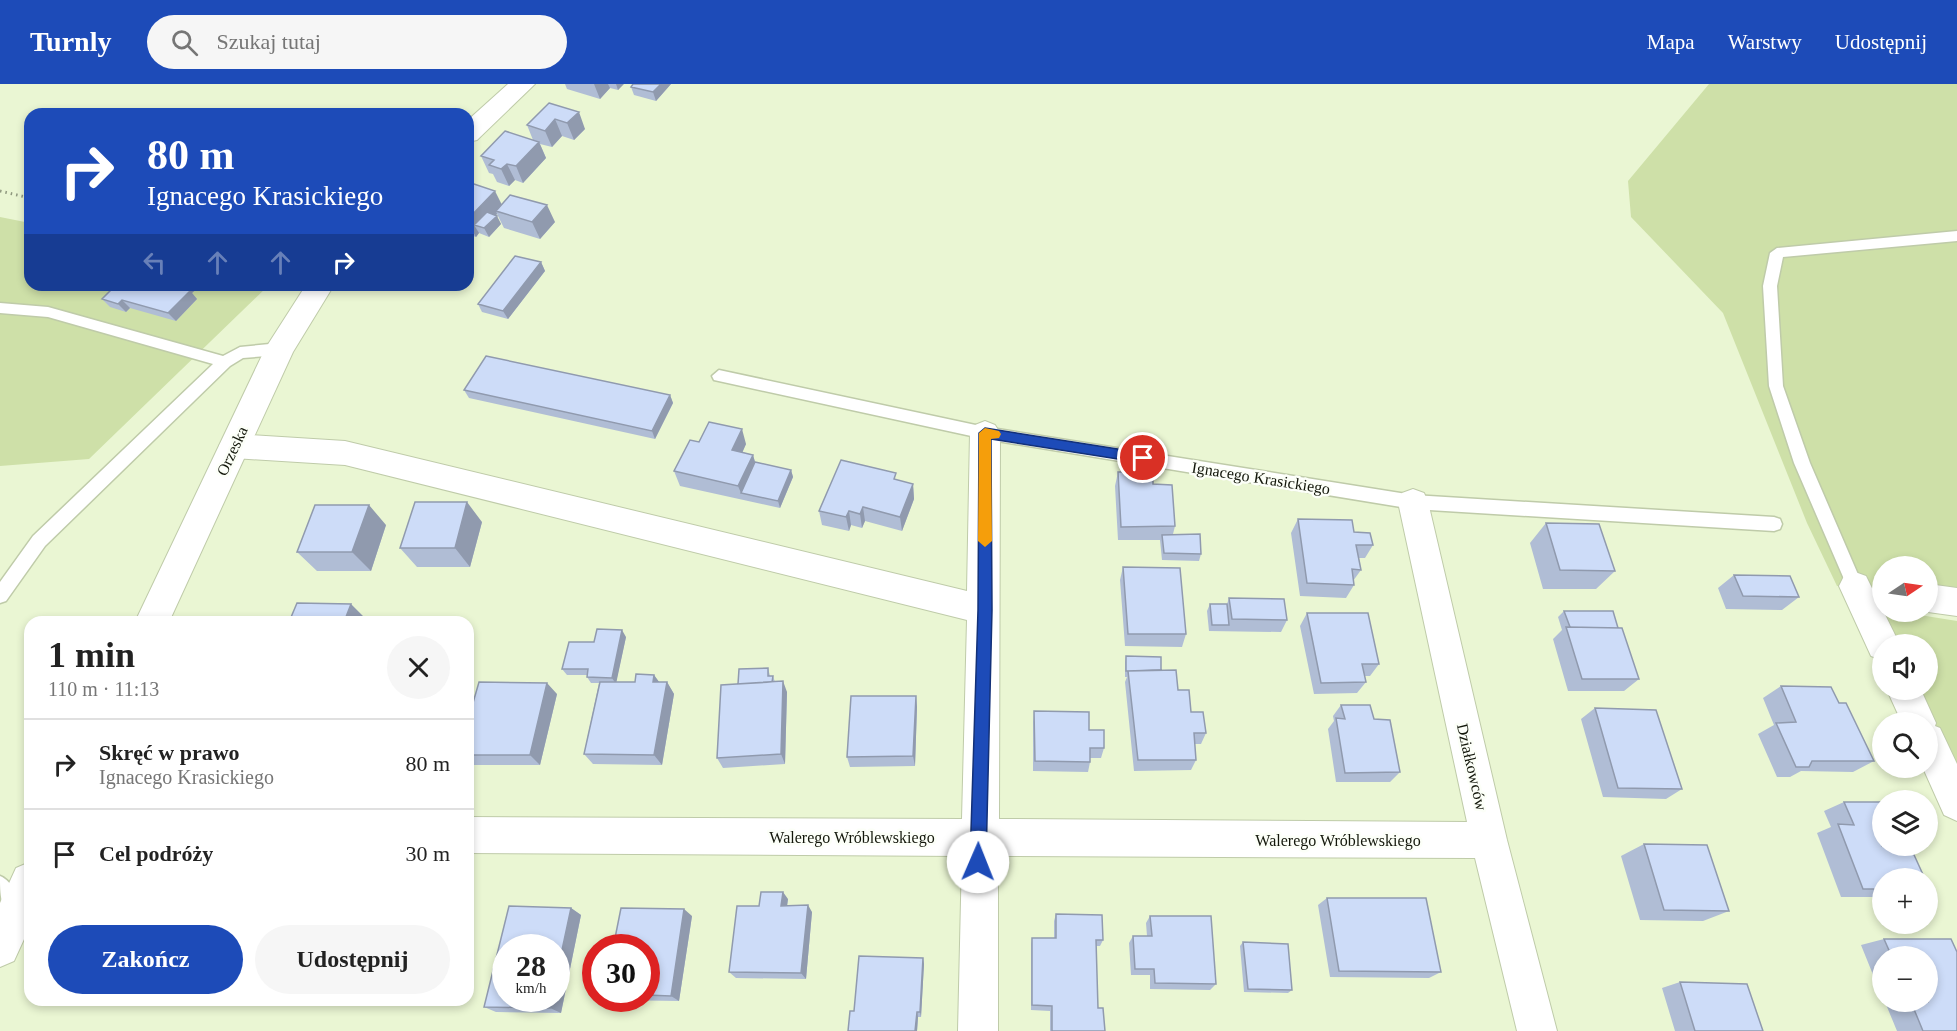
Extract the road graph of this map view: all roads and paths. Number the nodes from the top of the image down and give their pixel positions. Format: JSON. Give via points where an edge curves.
{"nodes":[{"id":1,"x":523,"y":84,"type":"edge"},
{"id":2,"x":474,"y":129,"type":"edge"},
{"id":3,"x":0,"y":191,"type":"edge"},
{"id":4,"x":24,"y":197,"type":"edge"},
{"id":5,"x":1957,"y":236,"type":"edge"},
{"id":6,"x":316,"y":291,"type":"edge"},
{"id":7,"x":0,"y":308,"type":"edge"},
{"id":8,"x":280,"y":349,"type":"junction"},
{"id":9,"x":225,"y":362,"type":"junction"},
{"id":10,"x":719,"y":376,"type":"dead end"},
{"id":11,"x":985,"y":433,"type":"junction"},
{"id":12,"x":234,"y":446,"type":"junction"},
{"id":13,"x":1413,"y":502,"type":"junction"},
{"id":14,"x":1774,"y":524,"type":"dead end"},
{"id":15,"x":1869,"y":588,"type":"edge"},
{"id":16,"x":0,"y":596,"type":"edge"},
{"id":17,"x":1938,"y":599,"type":"edge"},
{"id":18,"x":1957,"y":602,"type":"edge"},
{"id":19,"x":985,"y":610,"type":"junction"},
{"id":20,"x":155,"y":616,"type":"edge"},
{"id":21,"x":1880,"y":634,"type":"edge"},
{"id":22,"x":1938,"y":762,"type":"edge"},
{"id":23,"x":1957,"y":803,"type":"edge"},
{"id":24,"x":474,"y":835,"type":"edge"},
{"id":25,"x":978,"y":838,"type":"junction"},
{"id":26,"x":1489,"y":840,"type":"junction"},
{"id":27,"x":12,"y":899,"type":"edge"},
{"id":28,"x":0,"y":947,"type":"edge"},
{"id":29,"x":978,"y":1031,"type":"edge"},
{"id":30,"x":1537,"y":1031,"type":"edge"}],
"edges":[{"from":1,"to":2,"type":"street"},
{"from":3,"to":4,"type":"path"},
{"from":5,"to":15,"type":"lane","via":[[1777,253],[1770,286],[1776,386],[1802,464]]},
{"from":6,"to":8,"type":"street","name":"Orzeska"},
{"from":7,"to":9,"type":"lane","via":[[48,312]]},
{"from":8,"to":9,"type":"lane","via":[[240,353]]},
{"from":8,"to":12,"type":"street","name":"Orzeska"},
{"from":9,"to":16,"type":"lane","via":[[39,541]]},
{"from":10,"to":11,"type":"lane","name":"Ignacego Krasickiego"},
{"from":11,"to":13,"type":"lane","name":"Ignacego Krasickiego"},
{"from":11,"to":19,"type":"street"},
{"from":12,"to":19,"type":"street","via":[[345,453]]},
{"from":12,"to":20,"type":"street","name":"Orzeska"},
{"from":13,"to":14,"type":"lane","name":"Ignacego Krasickiego"},
{"from":13,"to":26,"type":"street","name":"Działkowców"},
{"from":15,"to":21,"type":"street"},
{"from":17,"to":18,"type":"street"},
{"from":19,"to":25,"type":"street"},
{"from":22,"to":23,"type":"street"},
{"from":24,"to":25,"type":"street","name":"Walerego Wróblewskiego"},
{"from":25,"to":26,"type":"street","name":"Walerego Wróblewskiego"},
{"from":25,"to":29,"type":"street"},
{"from":26,"to":30,"type":"street","name":"Działkowców"},
{"from":27,"to":28,"type":"street"}]}
